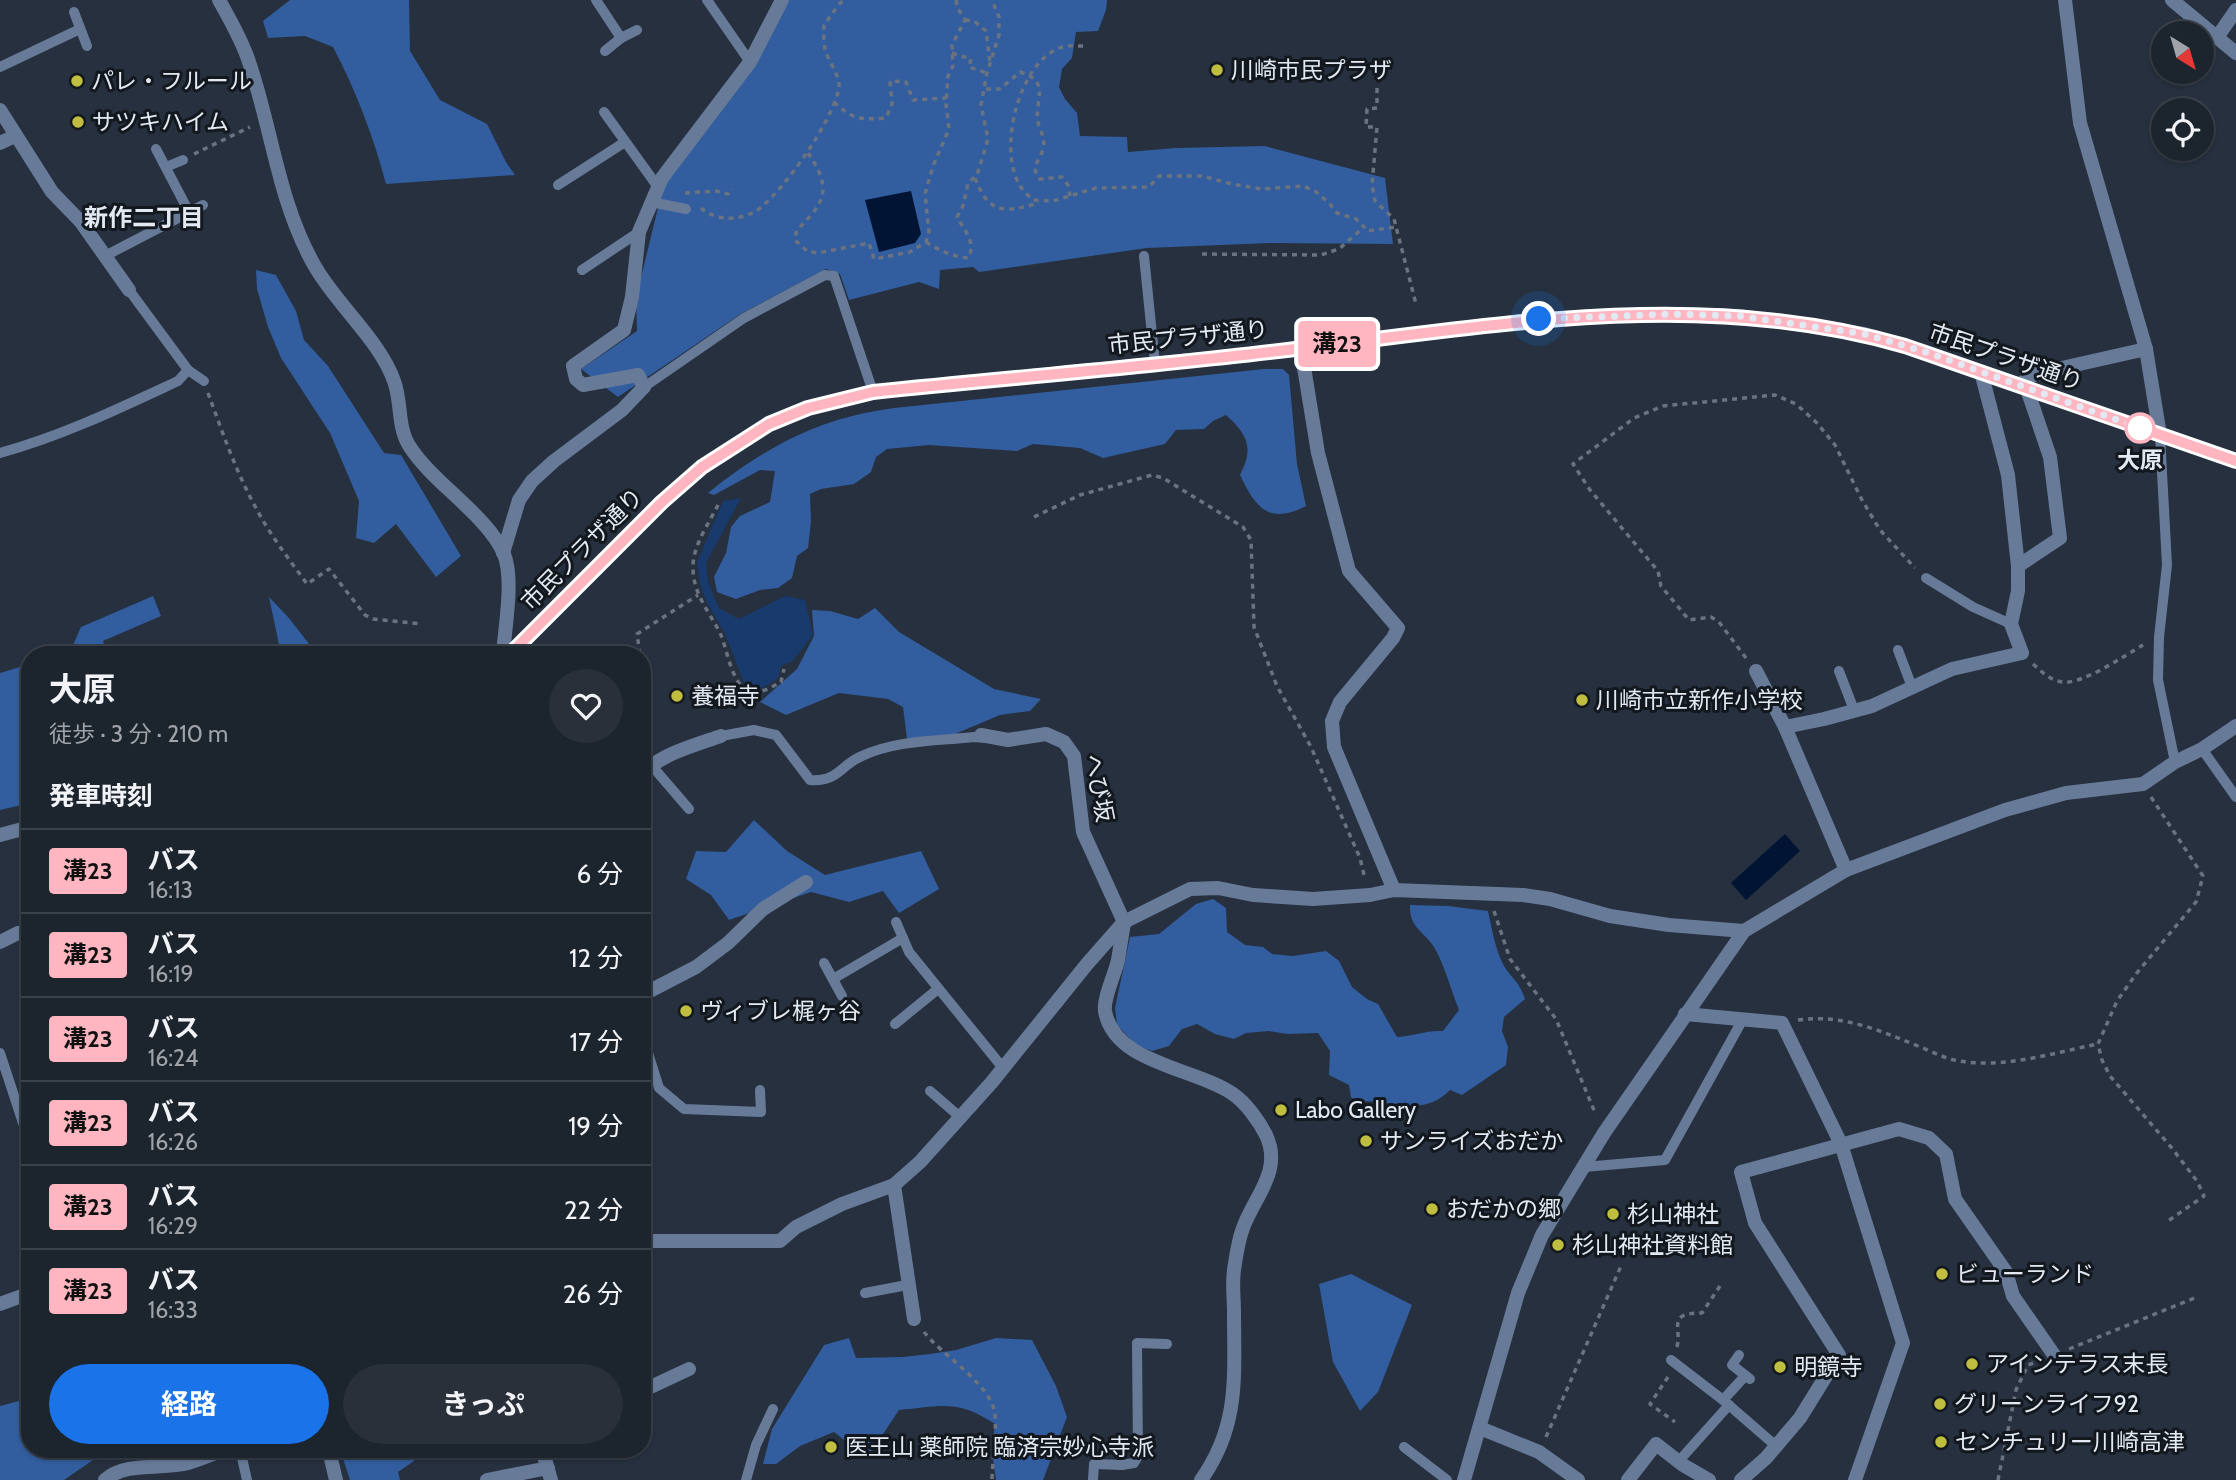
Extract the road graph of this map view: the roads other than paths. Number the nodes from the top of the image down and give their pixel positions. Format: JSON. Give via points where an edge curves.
{"nodes":[{"id":1,"x":219,"y":0,"type":"edge"},
{"id":2,"x":596,"y":0,"type":"edge"},
{"id":3,"x":706,"y":0,"type":"edge"},
{"id":4,"x":782,"y":0,"type":"edge"},
{"id":5,"x":2065,"y":0,"type":"edge"},
{"id":6,"x":2172,"y":0,"type":"edge"},
{"id":7,"x":2236,"y":10,"type":"edge"},
{"id":8,"x":74,"y":12,"type":"dead end"},
{"id":9,"x":80,"y":29,"type":"junction"},
{"id":10,"x":637,"y":30,"type":"dead end"},
{"id":11,"x":2218,"y":36,"type":"junction"},
{"id":12,"x":621,"y":38,"type":"junction"},
{"id":13,"x":87,"y":46,"type":"dead end"},
{"id":14,"x":605,"y":51,"type":"dead end"},
{"id":15,"x":2236,"y":53,"type":"edge"},
{"id":16,"x":750,"y":62,"type":"junction"},
{"id":17,"x":0,"y":66,"type":"edge"},
{"id":18,"x":0,"y":110,"type":"edge"},
{"id":19,"x":604,"y":112,"type":"dead end"},
{"id":20,"x":15,"y":136,"type":"junction"},
{"id":21,"x":625,"y":142,"type":"junction"},
{"id":22,"x":0,"y":143,"type":"edge"},
{"id":23,"x":156,"y":149,"type":"dead end"},
{"id":24,"x":183,"y":160,"type":"road end"},
{"id":25,"x":166,"y":167,"type":"junction"},
{"id":26,"x":558,"y":185,"type":"dead end"},
{"id":27,"x":657,"y":187,"type":"junction"},
{"id":28,"x":651,"y":202,"type":"junction"},
{"id":29,"x":203,"y":205,"type":"dead end"},
{"id":30,"x":682,"y":209,"type":"road end"},
{"id":31,"x":189,"y":212,"type":"junction"},
{"id":32,"x":639,"y":232,"type":"junction"},
{"id":33,"x":105,"y":256,"type":"junction"},
{"id":34,"x":1144,"y":256,"type":"dead end"},
{"id":35,"x":582,"y":270,"type":"dead end"},
{"id":36,"x":129,"y":290,"type":"joint"},
{"id":37,"x":1301,"y":349,"type":"junction"},
{"id":38,"x":2146,"y":349,"type":"junction"},
{"id":39,"x":1155,"y":364,"type":"junction"},
{"id":40,"x":188,"y":370,"type":"junction"},
{"id":41,"x":1981,"y":372,"type":"junction"},
{"id":42,"x":204,"y":381,"type":"road end"},
{"id":43,"x":644,"y":387,"type":"junction"},
{"id":44,"x":2023,"y":387,"type":"junction"},
{"id":45,"x":873,"y":392,"type":"junction"},
{"id":46,"x":2160,"y":435,"type":"junction"},
{"id":47,"x":0,"y":453,"type":"edge"},
{"id":48,"x":2236,"y":461,"type":"edge"},
{"id":49,"x":503,"y":553,"type":"junction"},
{"id":50,"x":2018,"y":566,"type":"junction"},
{"id":51,"x":1926,"y":578,"type":"road end"},
{"id":52,"x":2011,"y":624,"type":"junction"},
{"id":53,"x":504,"y":646,"type":"edge"},
{"id":54,"x":518,"y":646,"type":"edge"},
{"id":55,"x":1898,"y":650,"type":"dead end"},
{"id":56,"x":1756,"y":671,"type":"road end"},
{"id":57,"x":1839,"y":671,"type":"dead end"},
{"id":58,"x":1912,"y":687,"type":"junction"},
{"id":59,"x":1854,"y":710,"type":"junction"},
{"id":60,"x":2236,"y":726,"type":"edge"},
{"id":61,"x":1785,"y":727,"type":"junction"},
{"id":62,"x":981,"y":735,"type":"dead end"},
{"id":63,"x":721,"y":736,"type":"joint"},
{"id":64,"x":1008,"y":740,"type":"junction"},
{"id":65,"x":2202,"y":750,"type":"junction"},
{"id":66,"x":2175,"y":762,"type":"junction"},
{"id":67,"x":651,"y":768,"type":"edge"},
{"id":68,"x":651,"y":774,"type":"edge"},
{"id":69,"x":2236,"y":797,"type":"edge"},
{"id":70,"x":689,"y":809,"type":"dead end"},
{"id":71,"x":21,"y":829,"type":"edge"},
{"id":72,"x":0,"y":835,"type":"edge"},
{"id":73,"x":1846,"y":870,"type":"junction"},
{"id":74,"x":806,"y":882,"type":"dead end"},
{"id":75,"x":1394,"y":890,"type":"junction"},
{"id":76,"x":896,"y":922,"type":"dead end"},
{"id":77,"x":1124,"y":922,"type":"junction"},
{"id":78,"x":1744,"y":931,"type":"junction"},
{"id":79,"x":21,"y":934,"type":"edge"},
{"id":80,"x":903,"y":937,"type":"junction"},
{"id":81,"x":0,"y":942,"type":"edge"},
{"id":82,"x":824,"y":963,"type":"dead end"},
{"id":83,"x":833,"y":979,"type":"junction"},
{"id":84,"x":938,"y":989,"type":"junction"},
{"id":85,"x":651,"y":990,"type":"edge"},
{"id":86,"x":842,"y":996,"type":"dead end"},
{"id":87,"x":1685,"y":1014,"type":"junction"},
{"id":88,"x":1743,"y":1019,"type":"junction"},
{"id":89,"x":895,"y":1024,"type":"dead end"},
{"id":90,"x":0,"y":1052,"type":"edge"},
{"id":91,"x":651,"y":1062,"type":"edge"},
{"id":92,"x":1003,"y":1068,"type":"junction"},
{"id":93,"x":655,"y":1074,"type":"junction"},
{"id":94,"x":651,"y":1075,"type":"edge"},
{"id":95,"x":760,"y":1090,"type":"dead end"},
{"id":96,"x":930,"y":1091,"type":"dead end"},
{"id":97,"x":960,"y":1117,"type":"junction"},
{"id":98,"x":21,"y":1118,"type":"edge"},
{"id":99,"x":1841,"y":1144,"type":"junction"},
{"id":100,"x":1584,"y":1167,"type":"junction"},
{"id":101,"x":894,"y":1185,"type":"junction"},
{"id":102,"x":651,"y":1241,"type":"edge"},
{"id":103,"x":907,"y":1285,"type":"junction"},
{"id":104,"x":865,"y":1293,"type":"dead end"},
{"id":105,"x":21,"y":1296,"type":"edge"},
{"id":106,"x":0,"y":1304,"type":"edge"},
{"id":107,"x":914,"y":1319,"type":"road end"},
{"id":108,"x":1167,"y":1344,"type":"dead end"},
{"id":109,"x":1740,"y":1355,"type":"dead end"},
{"id":110,"x":2054,"y":1355,"type":"road end"},
{"id":111,"x":1671,"y":1360,"type":"dead end"},
{"id":112,"x":689,"y":1369,"type":"dead end"},
{"id":113,"x":651,"y":1387,"type":"edge"},
{"id":114,"x":1726,"y":1402,"type":"junction"},
{"id":115,"x":773,"y":1409,"type":"dead end"},
{"id":116,"x":1480,"y":1427,"type":"junction"},
{"id":117,"x":1776,"y":1446,"type":"junction"},
{"id":118,"x":1404,"y":1447,"type":"dead end"},
{"id":119,"x":202,"y":1458,"type":"edge"},
{"id":120,"x":242,"y":1458,"type":"edge"},
{"id":121,"x":331,"y":1458,"type":"edge"},
{"id":122,"x":1678,"y":1462,"type":"junction"},
{"id":123,"x":550,"y":1474,"type":"edge"},
{"id":124,"x":1208,"y":1478,"type":"edge"},
{"id":125,"x":105,"y":1480,"type":"edge"},
{"id":126,"x":247,"y":1480,"type":"edge"},
{"id":127,"x":337,"y":1480,"type":"edge"},
{"id":128,"x":487,"y":1480,"type":"edge"},
{"id":129,"x":746,"y":1480,"type":"edge"},
{"id":130,"x":1093,"y":1480,"type":"edge"},
{"id":131,"x":1447,"y":1480,"type":"edge"},
{"id":132,"x":1464,"y":1480,"type":"edge"},
{"id":133,"x":1578,"y":1480,"type":"edge"},
{"id":134,"x":1628,"y":1480,"type":"edge"},
{"id":135,"x":1709,"y":1480,"type":"edge"},
{"id":136,"x":1741,"y":1480,"type":"edge"},
{"id":137,"x":1855,"y":1480,"type":"edge"}],
"edges":[{"from":1,"to":49,"type":"street","via":[[249,61],[281,185],[314,266],[395,381],[409,446]]},
{"from":2,"to":12,"type":"lane"},
{"from":3,"to":16,"type":"lane"},
{"from":4,"to":16,"type":"street"},
{"from":5,"to":38,"type":"street","via":[[2080,122]]},
{"from":6,"to":11,"type":"street"},
{"from":7,"to":11,"type":"street"},
{"from":8,"to":9,"type":"lane"},
{"from":9,"to":13,"type":"lane"},
{"from":9,"to":17,"type":"lane"},
{"from":10,"to":12,"type":"lane"},
{"from":11,"to":15,"type":"street"},
{"from":12,"to":14,"type":"lane"},
{"from":16,"to":27,"type":"street"},
{"from":18,"to":20,"type":"street"},
{"from":19,"to":21,"type":"lane"},
{"from":20,"to":22,"type":"street"},
{"from":20,"to":33,"type":"street","via":[[52,192]]},
{"from":21,"to":26,"type":"lane"},
{"from":21,"to":27,"type":"lane"},
{"from":23,"to":25,"type":"lane"},
{"from":24,"to":25,"type":"lane"},
{"from":25,"to":31,"type":"lane"},
{"from":27,"to":28,"type":"street"},
{"from":28,"to":30,"type":"lane"},
{"from":28,"to":32,"type":"street"},
{"from":29,"to":31,"type":"lane"},
{"from":31,"to":33,"type":"lane"},
{"from":32,"to":35,"type":"lane"},
{"from":32,"to":43,"type":"street","via":[[624,330],[573,366],[583,385],[638,375]]},
{"from":33,"to":36,"type":"street"},
{"from":34,"to":39,"type":"lane"},
{"from":36,"to":40,"type":"lane"},
{"from":37,"to":39,"type":"street","name":"市民プラザ通り"},
{"from":37,"to":41,"type":"street","name":"市民プラザ通り","via":[[1539,319],[1740,316],[1864,334]]},
{"from":37,"to":75,"type":"street","via":[[1318,453],[1349,571],[1398,628],[1340,702],[1332,721],[1334,747]]},
{"from":38,"to":44,"type":"street","via":[[2035,374]]},
{"from":38,"to":46,"type":"street"},
{"from":39,"to":45,"type":"street","name":"市民プラザ通り"},
{"from":40,"to":42,"type":"lane"},
{"from":40,"to":47,"type":"lane","via":[[178,381],[92,420]]},
{"from":41,"to":44,"type":"street","name":"市民プラザ通り"},
{"from":41,"to":50,"type":"street","via":[[2008,475]]},
{"from":43,"to":45,"type":"lane","via":[[744,318],[825,275],[834,276]]},
{"from":43,"to":49,"type":"street","via":[[532,481],[519,500]]},
{"from":44,"to":46,"type":"street","name":"市民プラザ通り"},
{"from":44,"to":50,"type":"street","via":[[2050,457],[2060,538]]},
{"from":45,"to":54,"type":"street","name":"市民プラザ通り","via":[[808,408],[769,424],[702,467]]},
{"from":46,"to":48,"type":"street","name":"市民プラザ通り"},
{"from":46,"to":66,"type":"lane","via":[[2167,565],[2158,680]]},
{"from":49,"to":53,"type":"street","via":[[508,580]]},
{"from":50,"to":52,"type":"street"},
{"from":51,"to":52,"type":"lane"},
{"from":52,"to":58,"type":"street","via":[[2022,653],[1952,669]]},
{"from":55,"to":58,"type":"lane"},
{"from":56,"to":61,"type":"street"},
{"from":57,"to":59,"type":"lane"},
{"from":58,"to":59,"type":"street"},
{"from":59,"to":61,"type":"street"},
{"from":60,"to":65,"type":"street"},
{"from":61,"to":73,"type":"street"},
{"from":62,"to":64,"type":"street","name":"へび坂"},
{"from":63,"to":64,"type":"lane","via":[[754,730],[776,735],[810,779],[823,781],[860,756],[892,746],[974,737]]},
{"from":63,"to":67,"type":"street"},
{"from":64,"to":77,"type":"street","name":"へび坂","via":[[1046,734],[1064,742],[1074,756],[1083,832]]},
{"from":65,"to":66,"type":"street"},
{"from":65,"to":69,"type":"lane"},
{"from":66,"to":73,"type":"street","via":[[2143,784],[2066,793],[2005,810]]},
{"from":68,"to":70,"type":"lane"},
{"from":71,"to":72,"type":"street"},
{"from":73,"to":78,"type":"street"},
{"from":74,"to":85,"type":"street","via":[[762,909],[696,967]]},
{"from":75,"to":77,"type":"street","via":[[1313,900],[1190,888]]},
{"from":75,"to":78,"type":"street","via":[[1536,897],[1610,916]]},
{"from":76,"to":80,"type":"lane"},
{"from":77,"to":92,"type":"street"},
{"from":77,"to":124,"type":"street","via":[[1105,1009],[1111,1028],[1140,1055],[1235,1095],[1267,1137],[1273,1163],[1242,1229],[1233,1273],[1234,1395],[1225,1436]]},
{"from":78,"to":87,"type":"street"},
{"from":79,"to":81,"type":"street"},
{"from":80,"to":83,"type":"lane"},
{"from":80,"to":84,"type":"lane"},
{"from":82,"to":83,"type":"lane"},
{"from":83,"to":86,"type":"lane"},
{"from":84,"to":89,"type":"lane"},
{"from":84,"to":92,"type":"lane"},
{"from":87,"to":88,"type":"street"},
{"from":87,"to":100,"type":"street"},
{"from":88,"to":99,"type":"street","via":[[1782,1023]]},
{"from":88,"to":100,"type":"lane","via":[[1665,1160]]},
{"from":90,"to":98,"type":"lane"},
{"from":91,"to":93,"type":"lane"},
{"from":92,"to":97,"type":"street"},
{"from":93,"to":94,"type":"lane"},
{"from":93,"to":95,"type":"lane","via":[[659,1088],[684,1109],[761,1112]]},
{"from":96,"to":97,"type":"lane"},
{"from":97,"to":101,"type":"street"},
{"from":99,"to":110,"type":"street","via":[[1899,1129],[1929,1138],[1946,1154],[1955,1199],[2006,1272],[2013,1296]]},
{"from":99,"to":117,"type":"street","via":[[1741,1172],[1755,1223],[1839,1355],[1800,1418]]},
{"from":99,"to":137,"type":"street","via":[[1903,1343]]},
{"from":100,"to":116,"type":"street","via":[[1542,1235],[1518,1293]]},
{"from":101,"to":102,"type":"street","via":[[842,1204],[796,1227],[780,1241]]},
{"from":101,"to":103,"type":"street"},
{"from":103,"to":104,"type":"lane"},
{"from":103,"to":107,"type":"street"},
{"from":105,"to":106,"type":"street"},
{"from":108,"to":130,"type":"lane","via":[[1137,1343],[1138,1456],[1122,1465],[1094,1464]]},
{"from":109,"to":114,"type":"lane","via":[[1732,1365],[1748,1378]]},
{"from":111,"to":114,"type":"lane"},
{"from":112,"to":113,"type":"street"},
{"from":114,"to":117,"type":"lane"},
{"from":114,"to":122,"type":"lane"},
{"from":115,"to":129,"type":"lane"},
{"from":116,"to":132,"type":"street"},
{"from":116,"to":133,"type":"street","via":[[1539,1452]]},
{"from":117,"to":136,"type":"street"},
{"from":118,"to":131,"type":"lane"},
{"from":119,"to":125,"type":"street","via":[[186,1464],[131,1469]]},
{"from":120,"to":126,"type":"lane"},
{"from":121,"to":127,"type":"street"},
{"from":122,"to":134,"type":"street","via":[[1656,1444]]},
{"from":122,"to":135,"type":"street"},
{"from":123,"to":128,"type":"street"}]}
